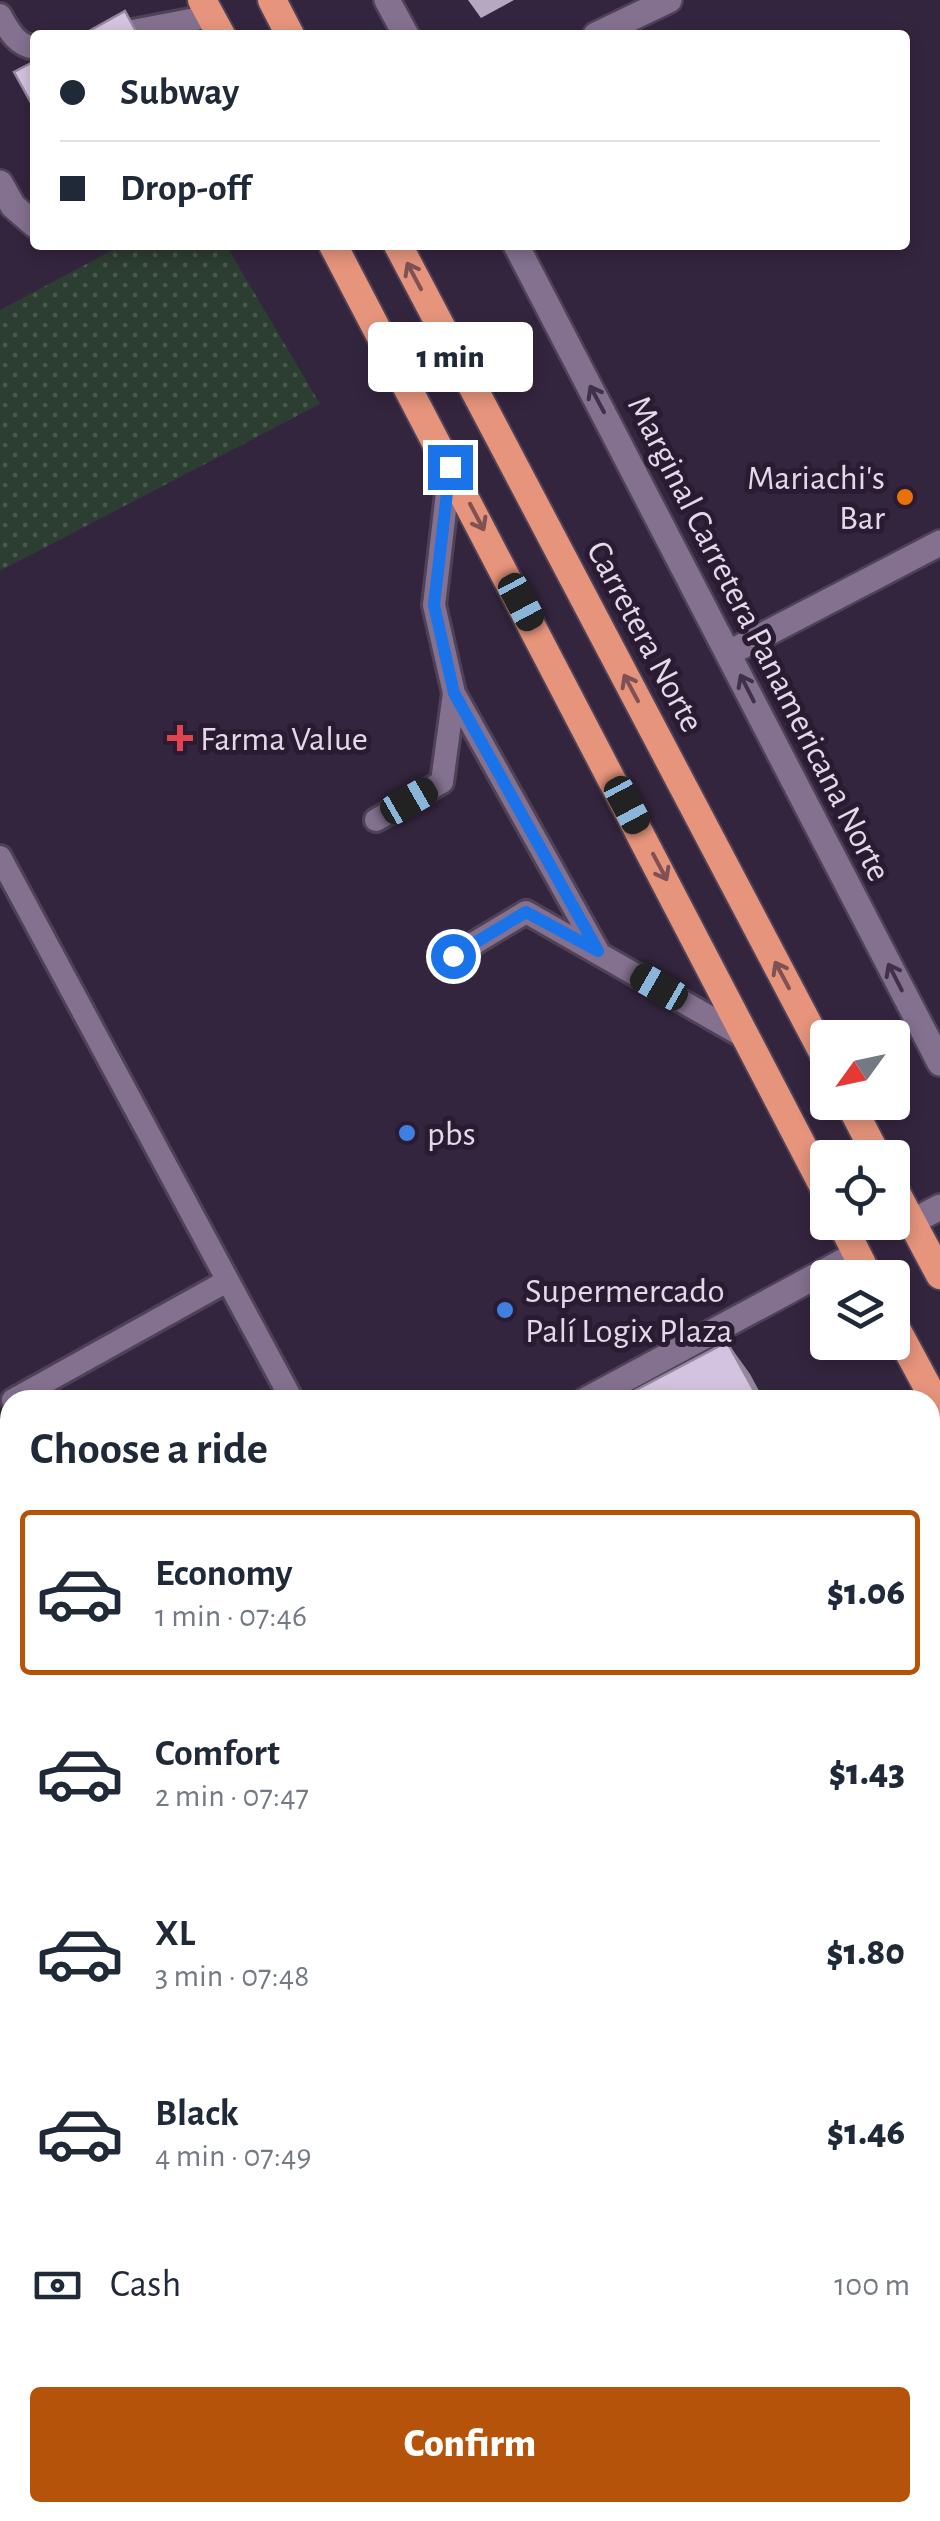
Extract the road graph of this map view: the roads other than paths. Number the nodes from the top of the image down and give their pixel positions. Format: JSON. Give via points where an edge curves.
{"nodes":[{"id":1,"x":272,"y":0,"type":"edge"},
{"id":2,"x":387,"y":0,"type":"edge"},
{"id":3,"x":669,"y":0,"type":"edge"},
{"id":4,"x":0,"y":15,"type":"edge"},
{"id":5,"x":212,"y":17,"type":"edge"},
{"id":6,"x":140,"y":30,"type":"edge"},
{"id":7,"x":287,"y":30,"type":"edge"},
{"id":8,"x":403,"y":30,"type":"edge"},
{"id":9,"x":609,"y":30,"type":"edge"},
{"id":10,"x":30,"y":47,"type":"edge"},
{"id":11,"x":0,"y":183,"type":"edge"},
{"id":12,"x":30,"y":220,"type":"edge"},
{"id":13,"x":336,"y":250,"type":"edge"},
{"id":14,"x":401,"y":250,"type":"edge"},
{"id":15,"x":519,"y":250,"type":"edge"},
{"id":16,"x":450,"y":467,"type":"junction"},
{"id":17,"x":940,"y":543,"type":"edge"},
{"id":18,"x":729,"y":653,"type":"junction"},
{"id":19,"x":454,"y":693,"type":"junction"},
{"id":20,"x":376,"y":820,"type":"dead end"},
{"id":21,"x":1,"y":862,"type":"edge"},
{"id":22,"x":598,"y":951,"type":"junction"},
{"id":23,"x":453,"y":956,"type":"dead end"},
{"id":24,"x":810,"y":1028,"type":"edge"},
{"id":25,"x":751,"y":1041,"type":"junction"},
{"id":26,"x":940,"y":1064,"type":"edge"},
{"id":27,"x":810,"y":1159,"type":"edge"},
{"id":28,"x":940,"y":1207,"type":"edge"},
{"id":29,"x":910,"y":1218,"type":"edge"},
{"id":30,"x":912,"y":1222,"type":"junction"},
{"id":31,"x":940,"y":1275,"type":"edge"},
{"id":32,"x":228,"y":1280,"type":"junction"},
{"id":33,"x":810,"y":1292,"type":"edge"},
{"id":34,"x":910,"y":1354,"type":"edge"},
{"id":35,"x":32,"y":1390,"type":"edge"},
{"id":36,"x":287,"y":1390,"type":"edge"},
{"id":37,"x":607,"y":1390,"type":"edge"},
{"id":38,"x":929,"y":1390,"type":"edge"}],
"edges":[{"from":1,"to":7,"type":"highway"},
{"from":2,"to":8,"type":"street"},
{"from":3,"to":9,"type":"street"},
{"from":4,"to":10,"type":"lane"},
{"from":5,"to":6,"type":"lane"},
{"from":11,"to":12,"type":"street"},
{"from":13,"to":16,"type":"highway"},
{"from":24,"to":14,"type":"highway","name":"Carretera Norte","one_way":true},
{"from":18,"to":15,"type":"street","name":"Marginal Carretera Panamericana Norte","one_way":true},
{"from":16,"to":19,"type":"lane","via":[[434,605]]},
{"from":16,"to":25,"type":"highway","one_way":true},
{"from":17,"to":18,"type":"street"},
{"from":26,"to":18,"type":"street","name":"Marginal Carretera Panamericana Norte","one_way":true},
{"from":19,"to":20,"type":"lane","via":[[442,782]]},
{"from":19,"to":22,"type":"lane"},
{"from":21,"to":32,"type":"lane"},
{"from":22,"to":23,"type":"lane","via":[[526,912]]},
{"from":22,"to":25,"type":"lane"},
{"from":25,"to":27,"type":"highway"},
{"from":28,"to":30,"type":"street"},
{"from":29,"to":30,"type":"highway"},
{"from":30,"to":31,"type":"highway"},
{"from":32,"to":35,"type":"lane"},
{"from":32,"to":36,"type":"lane"},
{"from":33,"to":37,"type":"street"},
{"from":34,"to":38,"type":"highway"}]}
